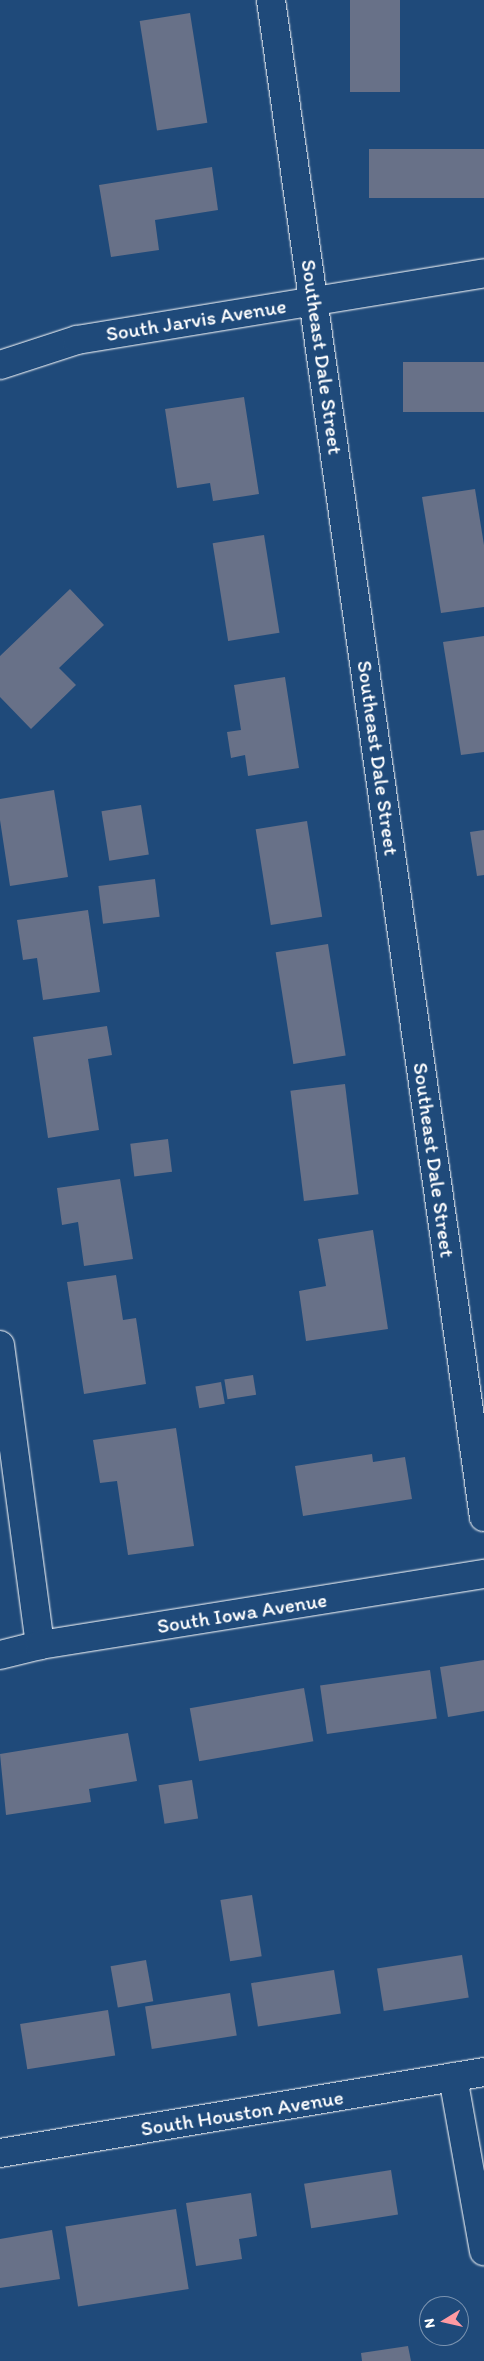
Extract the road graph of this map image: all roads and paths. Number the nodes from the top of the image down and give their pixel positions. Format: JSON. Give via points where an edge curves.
{"nodes":[{"id":1,"x":271,"y":0,"type":"edge"},
{"id":2,"x":484,"y":273,"type":"edge"},
{"id":3,"x":315,"y":300,"type":"junction"},
{"id":4,"x":0,"y":365,"type":"edge"},
{"id":5,"x":0,"y":1345,"type":"edge"},
{"id":6,"x":484,"y":1517,"type":"edge"},
{"id":7,"x":484,"y":1574,"type":"edge"},
{"id":8,"x":40,"y":1645,"type":"junction"},
{"id":9,"x":0,"y":1655,"type":"edge"},
{"id":10,"x":484,"y":2072,"type":"edge"},
{"id":11,"x":453,"y":2078,"type":"junction"},
{"id":12,"x":0,"y":2153,"type":"edge"},
{"id":13,"x":484,"y":2251,"type":"edge"}],
"edges":[{"from":1,"to":3,"type":"street","name":"Southeast Dale Street"},
{"from":2,"to":3,"type":"street","name":"South Jarvis Avenue"},
{"from":3,"to":4,"type":"street","name":"South Jarvis Avenue","via":[[77,340]]},
{"from":3,"to":6,"type":"street","name":"Southeast Dale Street"},
{"from":5,"to":8,"type":"street"},
{"from":7,"to":8,"type":"street","name":"South Iowa Avenue"},
{"from":8,"to":9,"type":"street","name":"South Iowa Avenue"},
{"from":10,"to":11,"type":"street","name":"South Houston Avenue"},
{"from":11,"to":12,"type":"street","name":"South Houston Avenue"},
{"from":11,"to":13,"type":"street"}]}
